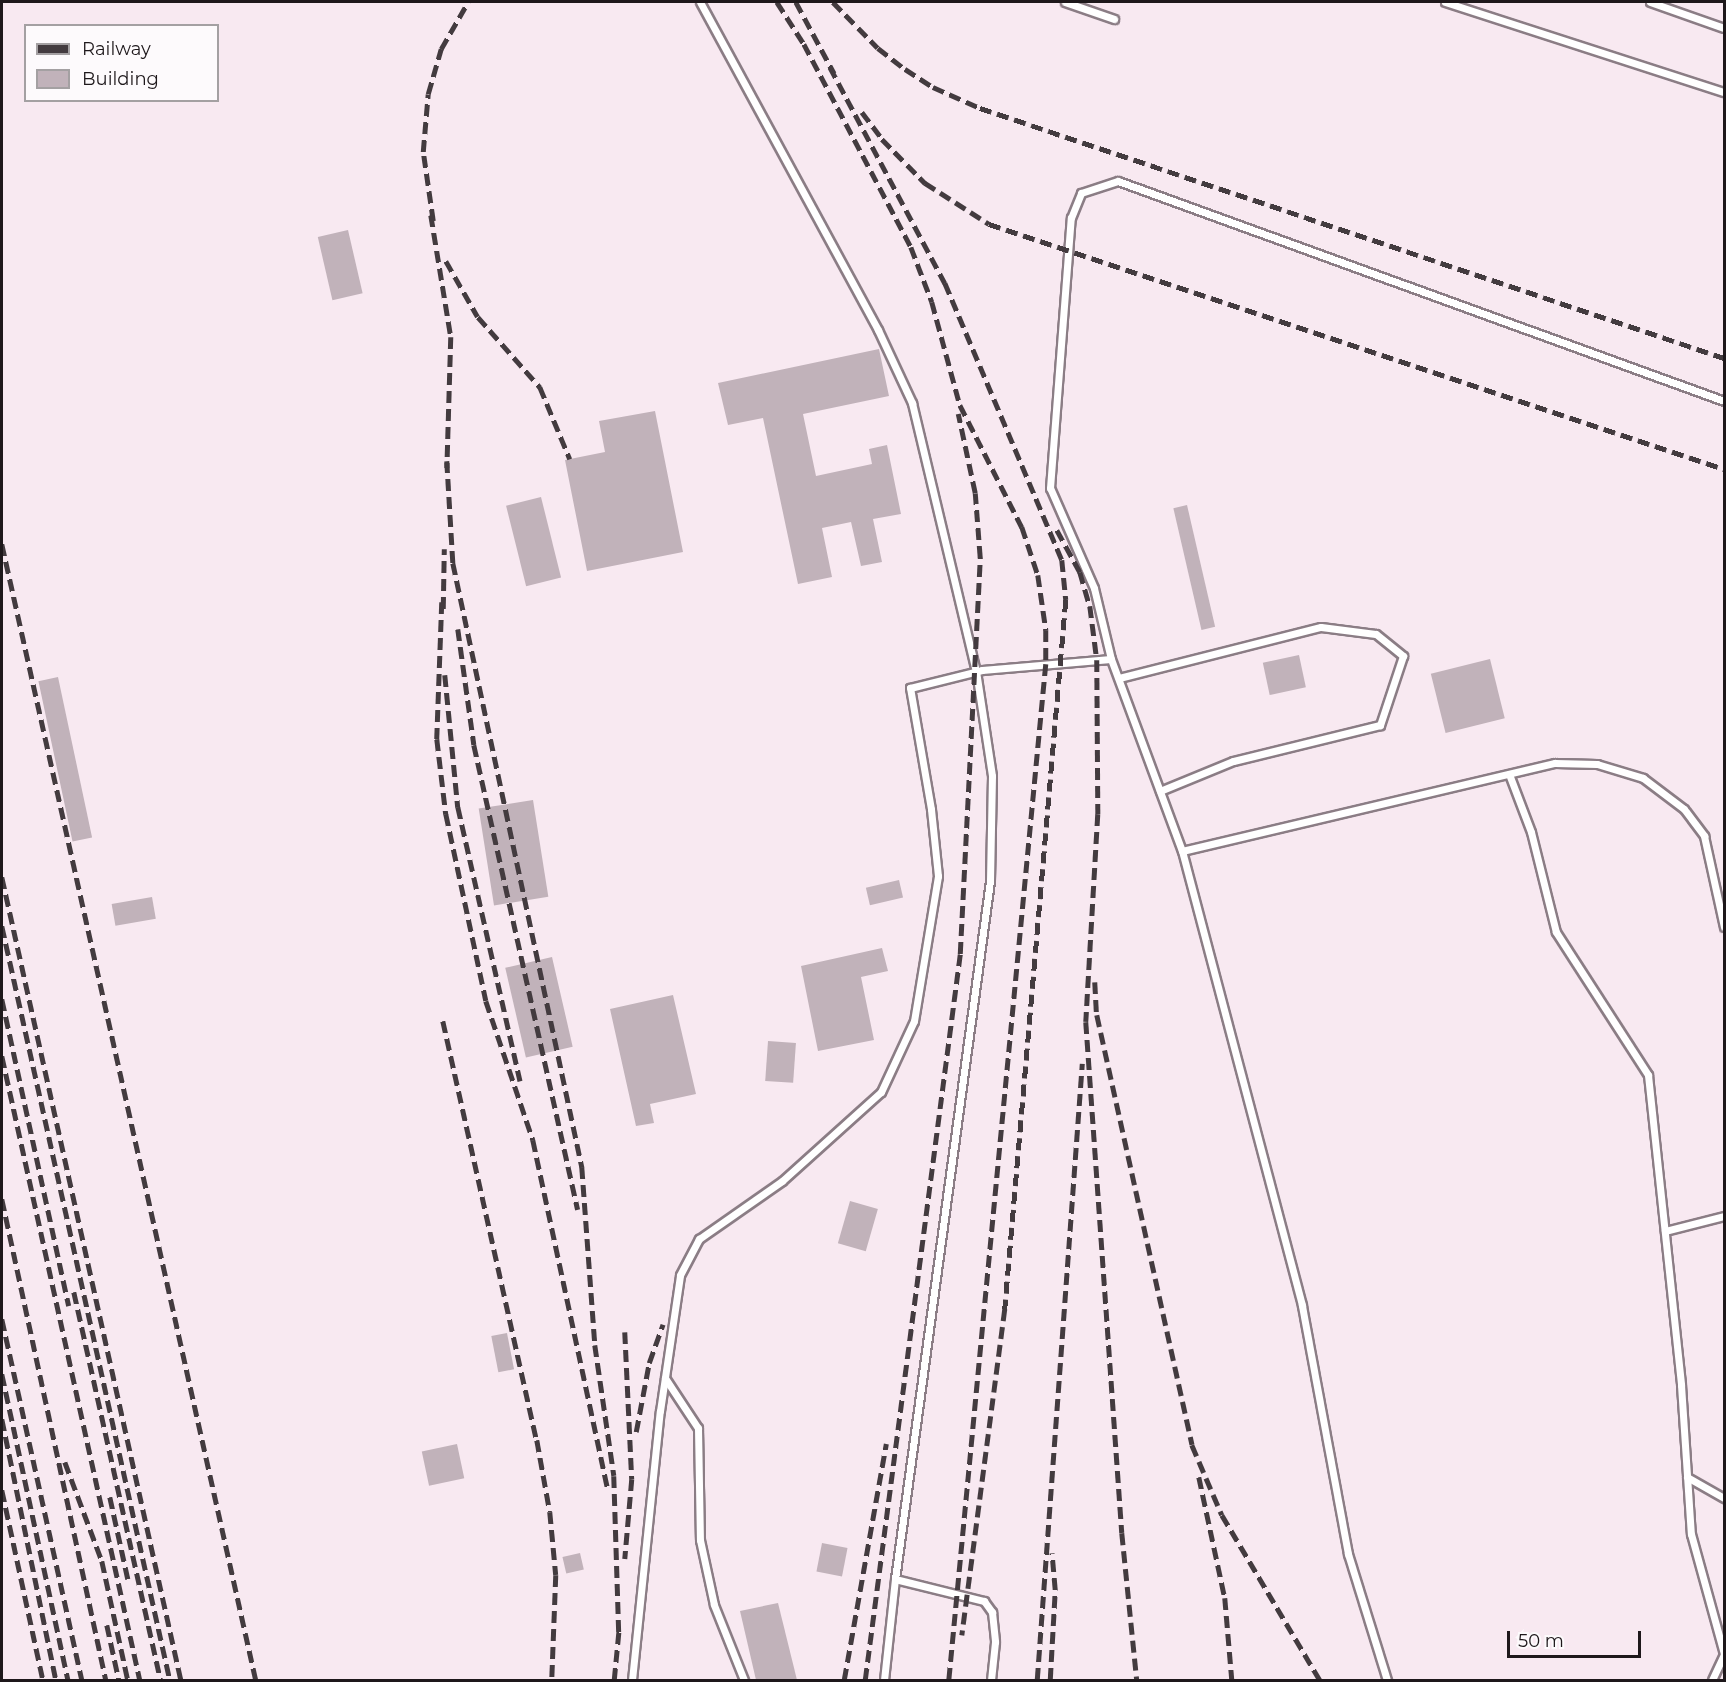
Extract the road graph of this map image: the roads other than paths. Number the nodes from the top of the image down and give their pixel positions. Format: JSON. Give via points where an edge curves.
{"nodes":[{"id":1,"x":700,"y":2,"type":"edge"},
{"id":2,"x":1065,"y":2,"type":"edge"},
{"id":3,"x":1445,"y":2,"type":"edge"},
{"id":4,"x":1650,"y":2,"type":"edge"},
{"id":5,"x":1114,"y":18,"type":"dead end"},
{"id":6,"x":1725,"y":28,"type":"edge"},
{"id":7,"x":1725,"y":93,"type":"edge"},
{"id":8,"x":1725,"y":401,"type":"edge"},
{"id":9,"x":1112,"y":659,"type":"junction"},
{"id":10,"x":976,"y":671,"type":"junction"},
{"id":11,"x":1119,"y":678,"type":"junction"},
{"id":12,"x":1509,"y":774,"type":"junction"},
{"id":13,"x":1160,"y":791,"type":"junction"},
{"id":14,"x":1182,"y":851,"type":"junction"},
{"id":15,"x":1725,"y":927,"type":"edge"},
{"id":16,"x":1725,"y":1216,"type":"edge"},
{"id":17,"x":1665,"y":1231,"type":"junction"},
{"id":18,"x":665,"y":1378,"type":"junction"},
{"id":19,"x":1687,"y":1477,"type":"junction"},
{"id":20,"x":1725,"y":1498,"type":"edge"},
{"id":21,"x":895,"y":1580,"type":"junction"},
{"id":22,"x":1724,"y":1654,"type":"edge"},
{"id":23,"x":632,"y":1680,"type":"edge"},
{"id":24,"x":744,"y":1680,"type":"edge"},
{"id":25,"x":884,"y":1680,"type":"edge"},
{"id":26,"x":991,"y":1680,"type":"edge"},
{"id":27,"x":1387,"y":1680,"type":"edge"},
{"id":28,"x":1713,"y":1680,"type":"edge"}],
"edges":[{"from":1,"to":10,"type":"lane","via":[[878,330],[912,403]]},
{"from":2,"to":5,"type":"lane"},
{"from":3,"to":7,"type":"lane"},
{"from":4,"to":6,"type":"lane"},
{"from":8,"to":9,"type":"lane","via":[[1118,181],[1081,193],[1071,218],[1050,488],[1095,588]]},
{"from":9,"to":10,"type":"lane"},
{"from":9,"to":11,"type":"lane"},
{"from":10,"to":18,"type":"lane","via":[[910,688],[938,876],[914,1021],[881,1092],[782,1180],[699,1239],[680,1275]]},
{"from":10,"to":21,"type":"lane","via":[[992,776],[990,881]]},
{"from":11,"to":13,"type":"lane"},
{"from":11,"to":13,"type":"lane","via":[[1321,627],[1376,634],[1403,656],[1380,725],[1233,761]]},
{"from":12,"to":14,"type":"lane"},
{"from":12,"to":15,"type":"lane","via":[[1555,763],[1586,764],[1643,778],[1684,809],[1704,836]]},
{"from":12,"to":17,"type":"lane","via":[[1531,832],[1556,932],[1648,1075]]},
{"from":13,"to":14,"type":"lane"},
{"from":14,"to":27,"type":"lane","via":[[1302,1305],[1348,1554]]},
{"from":16,"to":17,"type":"lane"},
{"from":17,"to":19,"type":"lane"},
{"from":18,"to":23,"type":"lane"},
{"from":18,"to":24,"type":"lane","via":[[698,1428],[700,1540],[714,1605]]},
{"from":19,"to":20,"type":"lane"},
{"from":19,"to":22,"type":"lane","via":[[1691,1533]]},
{"from":21,"to":25,"type":"lane"},
{"from":21,"to":26,"type":"lane","via":[[984,1601],[992,1612],[995,1642]]},
{"from":22,"to":28,"type":"lane"}]}
